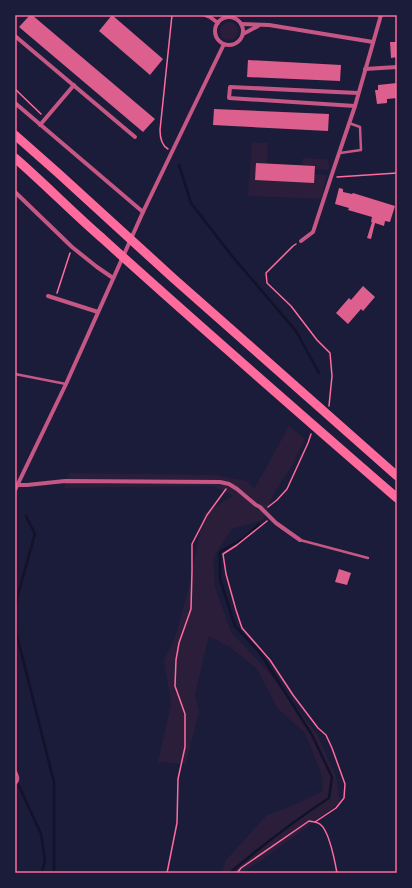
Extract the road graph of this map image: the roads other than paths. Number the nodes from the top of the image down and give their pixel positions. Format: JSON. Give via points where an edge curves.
{"nodes":[{"id":1,"x":205,"y":15,"type":"edge"},
{"id":2,"x":381,"y":15,"type":"edge"},
{"id":3,"x":234,"y":16,"type":"edge"},
{"id":4,"x":218,"y":23,"type":"junction"},
{"id":5,"x":241,"y":24,"type":"junction"},
{"id":6,"x":259,"y":25,"type":"junction"},
{"id":7,"x":243,"y":34,"type":"junction"},
{"id":8,"x":15,"y":36,"type":"edge"},
{"id":9,"x":373,"y":42,"type":"junction"},
{"id":10,"x":224,"y":44,"type":"junction"},
{"id":11,"x":397,"y":67,"type":"edge"},
{"id":12,"x":365,"y":69,"type":"junction"},
{"id":13,"x":74,"y":85,"type":"junction"},
{"id":14,"x":358,"y":93,"type":"junction"},
{"id":15,"x":15,"y":103,"type":"edge"},
{"id":16,"x":355,"y":106,"type":"junction"},
{"id":17,"x":349,"y":122,"type":"junction"},
{"id":18,"x":40,"y":125,"type":"junction"},
{"id":19,"x":15,"y":136,"type":"edge"},
{"id":20,"x":135,"y":137,"type":"dead end"},
{"id":21,"x":339,"y":153,"type":"junction"},
{"id":22,"x":15,"y":158,"type":"edge"},
{"id":23,"x":15,"y":192,"type":"edge"},
{"id":24,"x":143,"y":212,"type":"junction"},
{"id":25,"x":301,"y":241,"type":"road end"},
{"id":26,"x":113,"y":278,"type":"junction"},
{"id":27,"x":48,"y":296,"type":"dead end"},
{"id":28,"x":98,"y":312,"type":"junction"},
{"id":29,"x":15,"y":374,"type":"edge"},
{"id":30,"x":66,"y":384,"type":"junction"},
{"id":31,"x":397,"y":476,"type":"edge"},
{"id":32,"x":17,"y":485,"type":"junction"},
{"id":33,"x":15,"y":490,"type":"edge"},
{"id":34,"x":397,"y":498,"type":"edge"},
{"id":35,"x":300,"y":540,"type":"joint"},
{"id":36,"x":368,"y":558,"type":"dead end"},
{"id":37,"x":15,"y":770,"type":"edge"},
{"id":38,"x":15,"y":784,"type":"edge"}],
"edges":[{"from":1,"to":4,"type":"street"},
{"from":2,"to":9,"type":"street"},
{"from":3,"to":4,"type":"street"},
{"from":3,"to":5,"type":"street"},
{"from":4,"to":10,"type":"street","via":[[216,35]]},
{"from":5,"to":6,"type":"street"},
{"from":5,"to":7,"type":"street"},
{"from":6,"to":7,"type":"street"},
{"from":6,"to":9,"type":"street"},
{"from":7,"to":10,"type":"street","via":[[236,43]]},
{"from":8,"to":13,"type":"street"},
{"from":9,"to":12,"type":"street"},
{"from":10,"to":24,"type":"street"},
{"from":11,"to":12,"type":"street"},
{"from":12,"to":14,"type":"street"},
{"from":13,"to":18,"type":"street"},
{"from":13,"to":20,"type":"street"},
{"from":14,"to":16,"type":"street"},
{"from":14,"to":16,"type":"street","via":[[230,87],[229,98]]},
{"from":15,"to":18,"type":"street"},
{"from":16,"to":17,"type":"street"},
{"from":17,"to":21,"type":"street"},
{"from":17,"to":21,"type":"lane","via":[[360,127],[361,150]]},
{"from":18,"to":24,"type":"street"},
{"from":19,"to":31,"type":"highway"},
{"from":21,"to":25,"type":"street","via":[[313,232]]},
{"from":22,"to":34,"type":"highway","via":[[164,294]]},
{"from":23,"to":26,"type":"street","via":[[72,247]]},
{"from":24,"to":26,"type":"street"},
{"from":26,"to":28,"type":"street"},
{"from":27,"to":28,"type":"street"},
{"from":28,"to":30,"type":"street"},
{"from":29,"to":30,"type":"lane"},
{"from":30,"to":32,"type":"street"},
{"from":32,"to":33,"type":"street"},
{"from":32,"to":35,"type":"street","via":[[65,481],[220,482],[237,489]]},
{"from":35,"to":36,"type":"lane"},
{"from":37,"to":38,"type":"lane","via":[[19,778]]}]}
